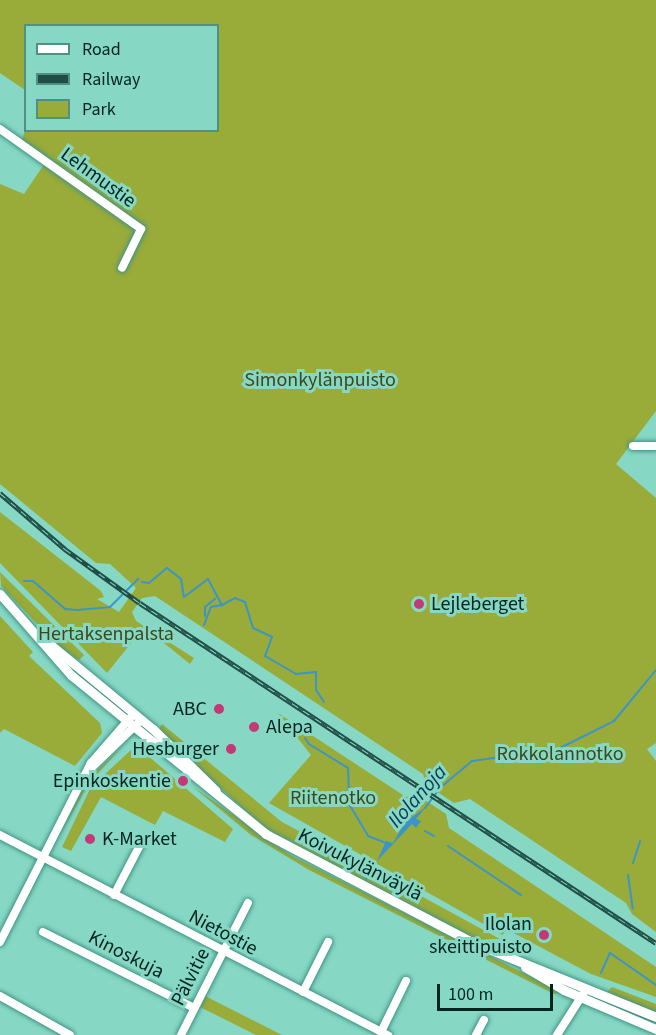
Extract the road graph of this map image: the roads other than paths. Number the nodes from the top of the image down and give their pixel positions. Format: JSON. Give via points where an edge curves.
{"nodes":[{"id":1,"x":0,"y":129,"type":"edge"},
{"id":2,"x":122,"y":268,"type":"dead end"},
{"id":3,"x":633,"y":446,"type":"dead end"},
{"id":4,"x":656,"y":446,"type":"edge"},
{"id":5,"x":0,"y":594,"type":"edge"},
{"id":6,"x":36,"y":633,"type":"junction"},
{"id":7,"x":138,"y":716,"type":"junction"},
{"id":8,"x":129,"y":725,"type":"junction"},
{"id":9,"x":224,"y":801,"type":"junction"},
{"id":10,"x":0,"y":835,"type":"edge"},
{"id":11,"x":140,"y":845,"type":"dead end"},
{"id":12,"x":42,"y":860,"type":"junction"},
{"id":13,"x":114,"y":895,"type":"junction"},
{"id":14,"x":248,"y":903,"type":"dead end"},
{"id":15,"x":43,"y":932,"type":"dead end"},
{"id":16,"x":0,"y":942,"type":"edge"},
{"id":17,"x":328,"y":942,"type":"dead end"},
{"id":18,"x":222,"y":952,"type":"junction"},
{"id":19,"x":520,"y":964,"type":"junction"},
{"id":20,"x":406,"y":981,"type":"dead end"},
{"id":21,"x":586,"y":987,"type":"junction"},
{"id":22,"x":303,"y":992,"type":"junction"},
{"id":23,"x":0,"y":996,"type":"edge"},
{"id":24,"x":582,"y":997,"type":"junction"},
{"id":25,"x":194,"y":1008,"type":"junction"},
{"id":26,"x":656,"y":1017,"type":"edge"},
{"id":27,"x":484,"y":1020,"type":"dead end"},
{"id":28,"x":656,"y":1029,"type":"edge"},
{"id":29,"x":60,"y":1033,"type":"edge"},
{"id":30,"x":384,"y":1033,"type":"edge"},
{"id":31,"x":70,"y":1035,"type":"edge"},
{"id":32,"x":181,"y":1035,"type":"edge"},
{"id":33,"x":476,"y":1035,"type":"edge"},
{"id":34,"x":557,"y":1035,"type":"edge"}],
"edges":[{"from":1,"to":2,"type":"street","name":"Lehmustie","via":[[141,229]]},
{"from":3,"to":4,"type":"street"},
{"from":5,"to":6,"type":"main road","name":"Koivukylänväylä"},
{"from":6,"to":7,"type":"main road","name":"Koivukylänväylä"},
{"from":6,"to":8,"type":"main road","name":"Koivukylänväylä","via":[[50,654]]},
{"from":7,"to":8,"type":"street"},
{"from":7,"to":9,"type":"main road","name":"Koivukylänväylä","via":[[190,762]]},
{"from":8,"to":9,"type":"main road","name":"Koivukylänväylä"},
{"from":8,"to":12,"type":"street","via":[[87,772]]},
{"from":9,"to":19,"type":"main road","name":"Koivukylänväylä","via":[[298,854]]},
{"from":10,"to":12,"type":"street","name":"Nietostie"},
{"from":11,"to":13,"type":"street"},
{"from":12,"to":13,"type":"street","name":"Nietostie"},
{"from":12,"to":16,"type":"street"},
{"from":13,"to":18,"type":"street","name":"Nietostie"},
{"from":14,"to":18,"type":"street","name":"Pälvitie"},
{"from":15,"to":25,"type":"street","name":"Kinoskuja"},
{"from":17,"to":22,"type":"street"},
{"from":18,"to":22,"type":"street","name":"Nietostie"},
{"from":18,"to":25,"type":"street","name":"Pälvitie"},
{"from":19,"to":21,"type":"main road","name":"Koivukylänväylä"},
{"from":19,"to":24,"type":"main road","name":"Koivukylänväylä"},
{"from":20,"to":30,"type":"street"},
{"from":21,"to":24,"type":"street"},
{"from":21,"to":26,"type":"main road","name":"Koivukylänväylä"},
{"from":22,"to":30,"type":"street","name":"Nietostie"},
{"from":23,"to":29,"type":"street"},
{"from":24,"to":28,"type":"main road","name":"Koivukylänväylä"},
{"from":24,"to":34,"type":"street"},
{"from":25,"to":32,"type":"street","name":"Pälvitie"},
{"from":27,"to":33,"type":"street"},
{"from":29,"to":31,"type":"street"}]}
